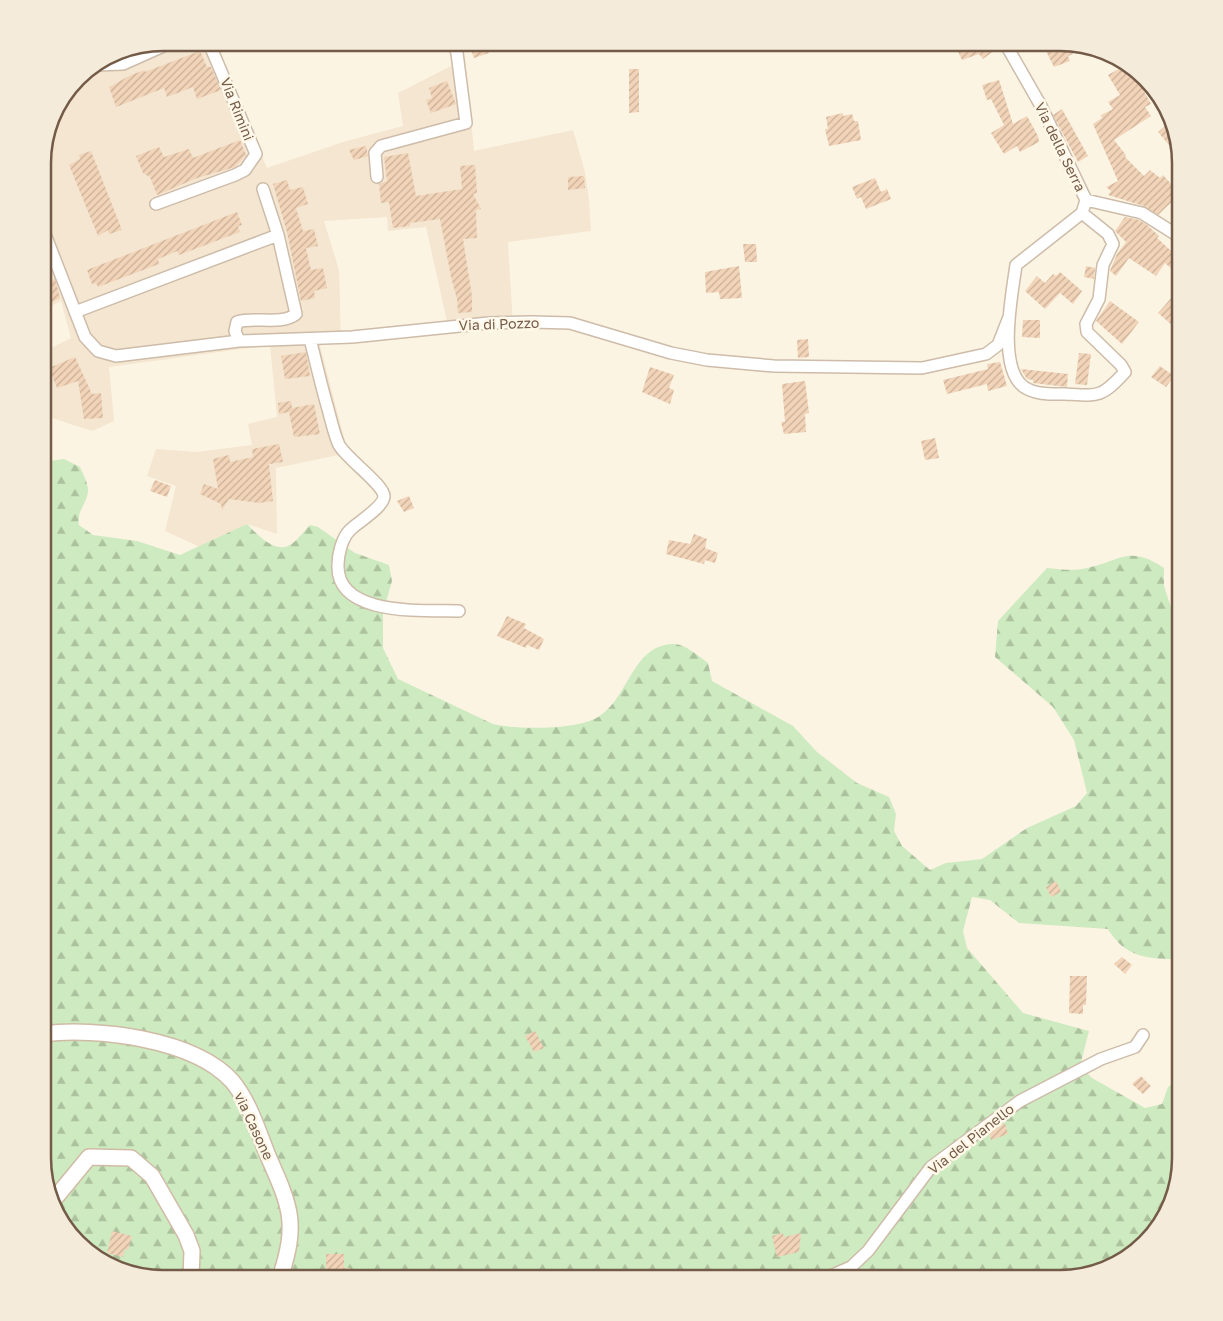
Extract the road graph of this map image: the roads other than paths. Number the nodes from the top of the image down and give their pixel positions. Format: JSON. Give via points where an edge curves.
{"nodes":[{"id":1,"x":213,"y":51,"type":"edge"},
{"id":2,"x":456,"y":51,"type":"edge"},
{"id":3,"x":1010,"y":51,"type":"edge"},
{"id":4,"x":148,"y":52,"type":"edge"},
{"id":5,"x":111,"y":64,"type":"edge"},
{"id":6,"x":377,"y":176,"type":"dead end"},
{"id":7,"x":263,"y":189,"type":"dead end"},
{"id":8,"x":1086,"y":200,"type":"junction"},
{"id":9,"x":156,"y":204,"type":"dead end"},
{"id":10,"x":1082,"y":213,"type":"junction"},
{"id":11,"x":1172,"y":232,"type":"edge"},
{"id":12,"x":278,"y":235,"type":"junction"},
{"id":13,"x":51,"y":247,"type":"edge"},
{"id":14,"x":75,"y":312,"type":"junction"},
{"id":15,"x":1009,"y":317,"type":"junction"},
{"id":16,"x":310,"y":339,"type":"junction"},
{"id":17,"x":239,"y":341,"type":"junction"},
{"id":18,"x":459,"y":611,"type":"dead end"},
{"id":19,"x":51,"y":1034,"type":"edge"},
{"id":20,"x":1144,"y":1035,"type":"dead end"},
{"id":21,"x":58,"y":1195,"type":"edge"},
{"id":22,"x":192,"y":1270,"type":"edge"},
{"id":23,"x":283,"y":1270,"type":"edge"},
{"id":24,"x":844,"y":1270,"type":"edge"}],
"edges":[{"from":1,"to":9,"type":"street","name":"Via Rimini","via":[[256,154],[244,170],[235,175]]},
{"from":2,"to":6,"type":"street","via":[[466,123],[381,146],[375,153]]},
{"from":3,"to":8,"type":"street","name":"Via della Serra","via":[[1041,106]]},
{"from":4,"to":5,"type":"street","via":[[123,64]]},
{"from":7,"to":12,"type":"street"},
{"from":8,"to":10,"type":"street","name":"Via della Serra"},
{"from":8,"to":11,"type":"street","via":[[1142,213]]},
{"from":10,"to":15,"type":"street","name":"Via della Serra","via":[[1016,265]]},
{"from":10,"to":15,"type":"street","name":"Via della Serra","via":[[1108,234],[1113,244],[1103,265],[1099,299],[1086,324],[1087,332],[1125,372],[1110,389],[1097,396],[1037,393],[1024,387],[1015,377],[1010,363]]},
{"from":12,"to":14,"type":"street"},
{"from":12,"to":17,"type":"street","via":[[296,314],[291,318],[257,318],[237,322],[235,331]]},
{"from":13,"to":14,"type":"street","name":"Via di Pozzo"},
{"from":14,"to":17,"type":"street","name":"Via di Pozzo","via":[[91,345],[98,351],[116,356]]},
{"from":15,"to":16,"type":"street","name":"Via di Pozzo","via":[[998,346],[986,354],[922,368],[774,366],[707,360],[671,353],[570,323],[489,323]]},
{"from":16,"to":17,"type":"street","name":"Via di Pozzo"},
{"from":16,"to":18,"type":"street","via":[[339,444],[353,463],[381,488],[384,496],[381,504],[344,538],[339,556],[339,579],[345,589],[371,605]]},
{"from":19,"to":23,"type":"street","name":"via Casone","via":[[100,1032],[158,1043],[218,1067],[233,1082],[249,1110],[284,1192],[292,1222],[290,1248]]},
{"from":20,"to":24,"type":"street","name":"Via del Pianello","via":[[1135,1047],[1101,1059],[1020,1101],[930,1167],[868,1251]]},
{"from":21,"to":22,"type":"street","via":[[89,1157],[131,1158],[152,1176],[186,1235],[192,1251]]}]}
